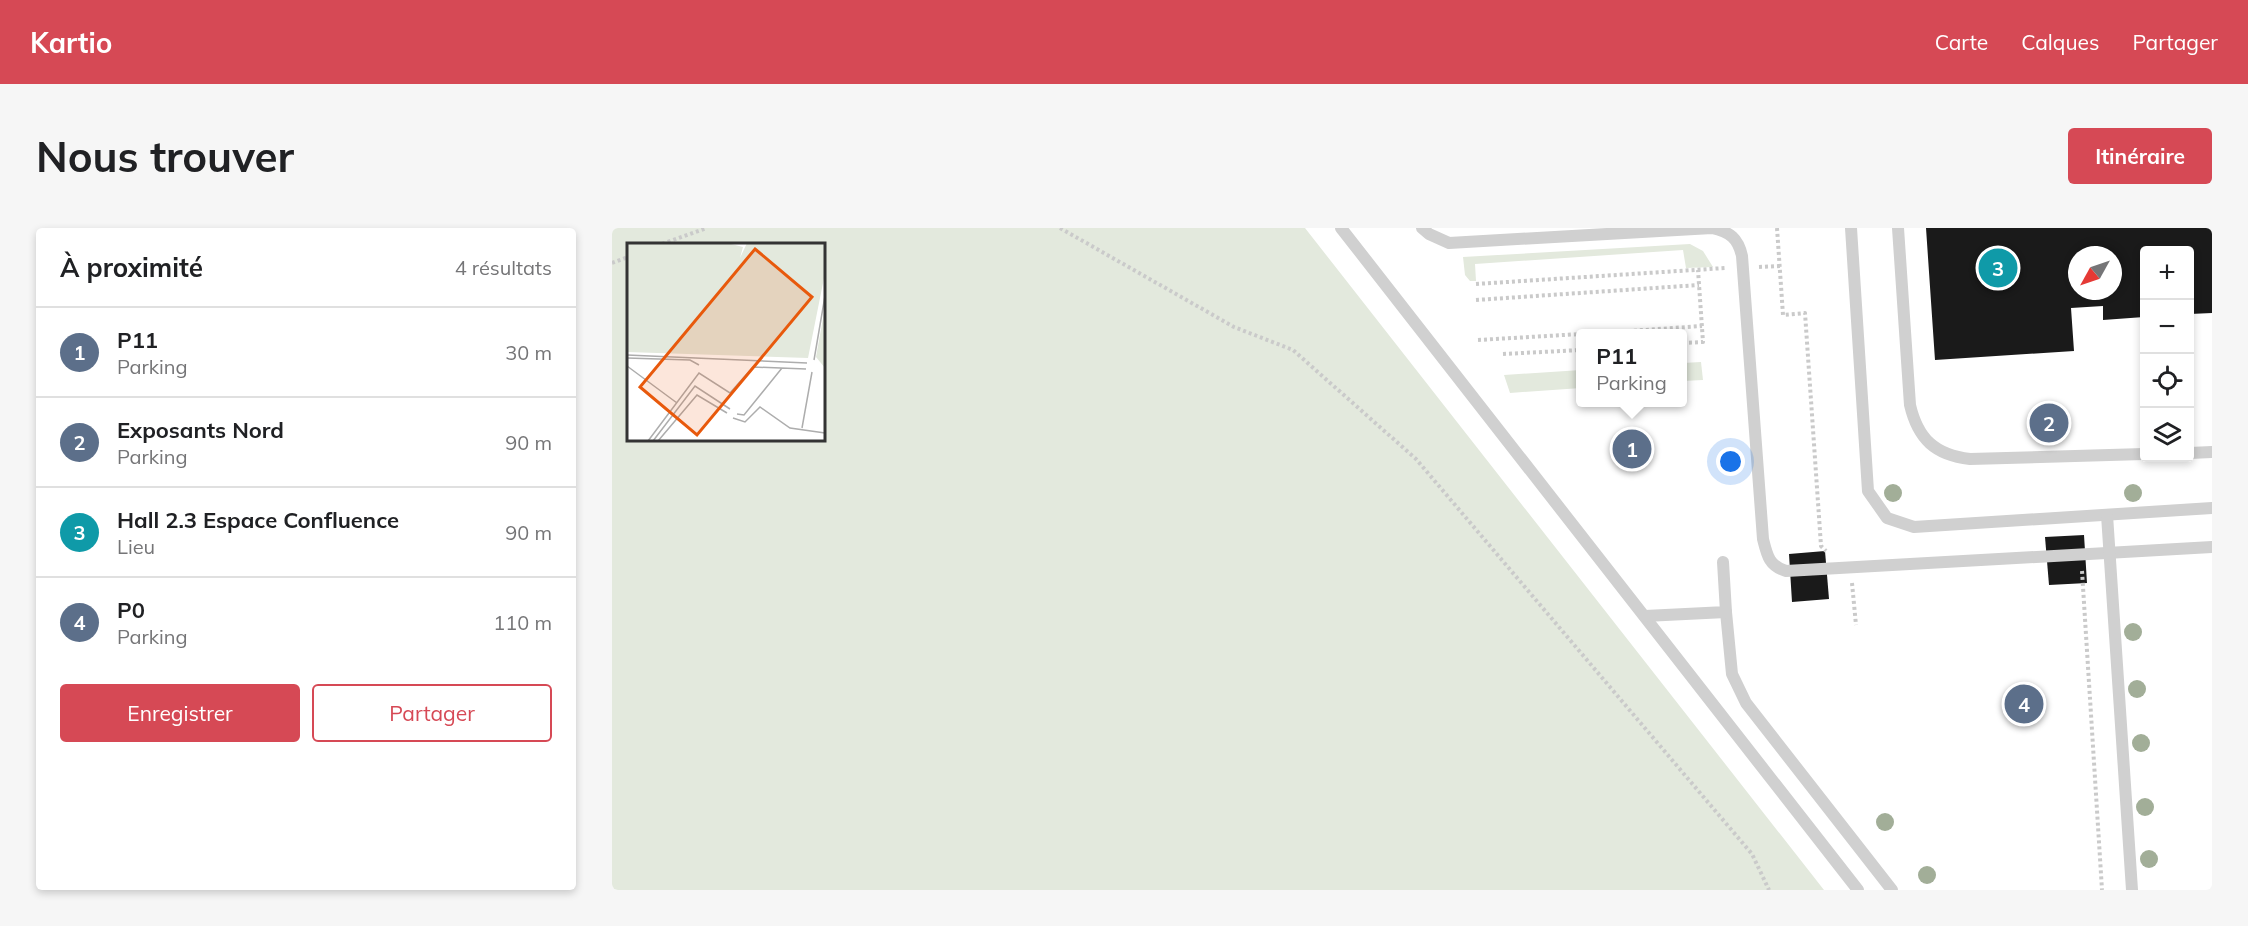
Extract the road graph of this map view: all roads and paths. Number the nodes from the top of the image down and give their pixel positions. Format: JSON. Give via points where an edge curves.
{"nodes":[{"id":1,"x":707,"y":228,"type":"edge"},
{"id":2,"x":1060,"y":228,"type":"edge"},
{"id":3,"x":1341,"y":228,"type":"edge"},
{"id":4,"x":1422,"y":228,"type":"edge"},
{"id":5,"x":1777,"y":228,"type":"edge"},
{"id":6,"x":1851,"y":228,"type":"edge"},
{"id":7,"x":1898,"y":228,"type":"edge"},
{"id":8,"x":665,"y":243,"type":"edge"},
{"id":9,"x":627,"y":257,"type":"edge"},
{"id":10,"x":612,"y":263,"type":"edge"},
{"id":11,"x":1780,"y":266,"type":"junction"},
{"id":12,"x":1743,"y":268,"type":"junction"},
{"id":13,"x":1698,"y":270,"type":"junction"},
{"id":14,"x":1476,"y":284,"type":"dead end"},
{"id":15,"x":1699,"y":285,"type":"junction"},
{"id":16,"x":1476,"y":300,"type":"dead end"},
{"id":17,"x":1702,"y":326,"type":"junction"},
{"id":18,"x":1652,"y":329,"type":"edge"},
{"id":19,"x":1576,"y":334,"type":"edge"},
{"id":20,"x":1478,"y":340,"type":"dead end"},
{"id":21,"x":1687,"y":343,"type":"edge"},
{"id":22,"x":1576,"y":350,"type":"edge"},
{"id":23,"x":1503,"y":354,"type":"dead end"},
{"id":24,"x":2212,"y":452,"type":"edge"},
{"id":25,"x":2194,"y":453,"type":"edge"},
{"id":26,"x":2140,"y":454,"type":"edge"},
{"id":27,"x":2212,"y":508,"type":"edge"},
{"id":28,"x":2108,"y":515,"type":"junction"},
{"id":29,"x":2212,"y":547,"type":"edge"},
{"id":30,"x":2110,"y":554,"type":"junction"},
{"id":31,"x":1831,"y":557,"type":"dead end"},
{"id":32,"x":1723,"y":562,"type":"dead end"},
{"id":33,"x":2082,"y":564,"type":"dead end"},
{"id":34,"x":1851,"y":567,"type":"junction"},
{"id":35,"x":1726,"y":612,"type":"junction"},
{"id":36,"x":1645,"y":616,"type":"junction"},
{"id":37,"x":1856,"y":625,"type":"dead end"},
{"id":38,"x":1769,"y":890,"type":"edge"},
{"id":39,"x":1858,"y":890,"type":"edge"},
{"id":40,"x":1892,"y":890,"type":"edge"},
{"id":41,"x":2102,"y":890,"type":"edge"},
{"id":42,"x":2132,"y":890,"type":"edge"}],
"edges":[{"from":1,"to":8,"type":"path"},
{"from":2,"to":38,"type":"path","via":[[1234,327],[1293,350],[1416,459],[1752,854]]},
{"from":3,"to":36,"type":"lane"},
{"from":4,"to":12,"type":"lane","via":[[1449,243],[1712,228],[1735,237]]},
{"from":5,"to":11,"type":"path"},
{"from":6,"to":28,"type":"lane","via":[[1868,491],[1887,518],[1914,527]]},
{"from":7,"to":26,"type":"lane","via":[[1910,405],[1920,432],[1929,443],[1940,452],[1970,459]]},
{"from":9,"to":10,"type":"path"},
{"from":11,"to":12,"type":"path"},
{"from":11,"to":31,"type":"path","via":[[1783,315],[1805,313],[1821,546]]},
{"from":12,"to":13,"type":"path"},
{"from":12,"to":34,"type":"lane","via":[[1766,554],[1773,564],[1786,571]]},
{"from":13,"to":14,"type":"path"},
{"from":13,"to":15,"type":"path"},
{"from":15,"to":16,"type":"path"},
{"from":15,"to":17,"type":"path"},
{"from":17,"to":18,"type":"path"},
{"from":17,"to":21,"type":"path","via":[[1703,342]]},
{"from":19,"to":20,"type":"path"},
{"from":22,"to":23,"type":"path"},
{"from":24,"to":25,"type":"lane"},
{"from":27,"to":28,"type":"lane"},
{"from":28,"to":30,"type":"lane"},
{"from":29,"to":30,"type":"lane"},
{"from":30,"to":34,"type":"lane"},
{"from":30,"to":42,"type":"lane"},
{"from":32,"to":35,"type":"lane"},
{"from":33,"to":41,"type":"path"},
{"from":34,"to":37,"type":"path"},
{"from":35,"to":36,"type":"lane"},
{"from":35,"to":40,"type":"lane","via":[[1732,674],[1746,703]]},
{"from":36,"to":39,"type":"lane"}]}
